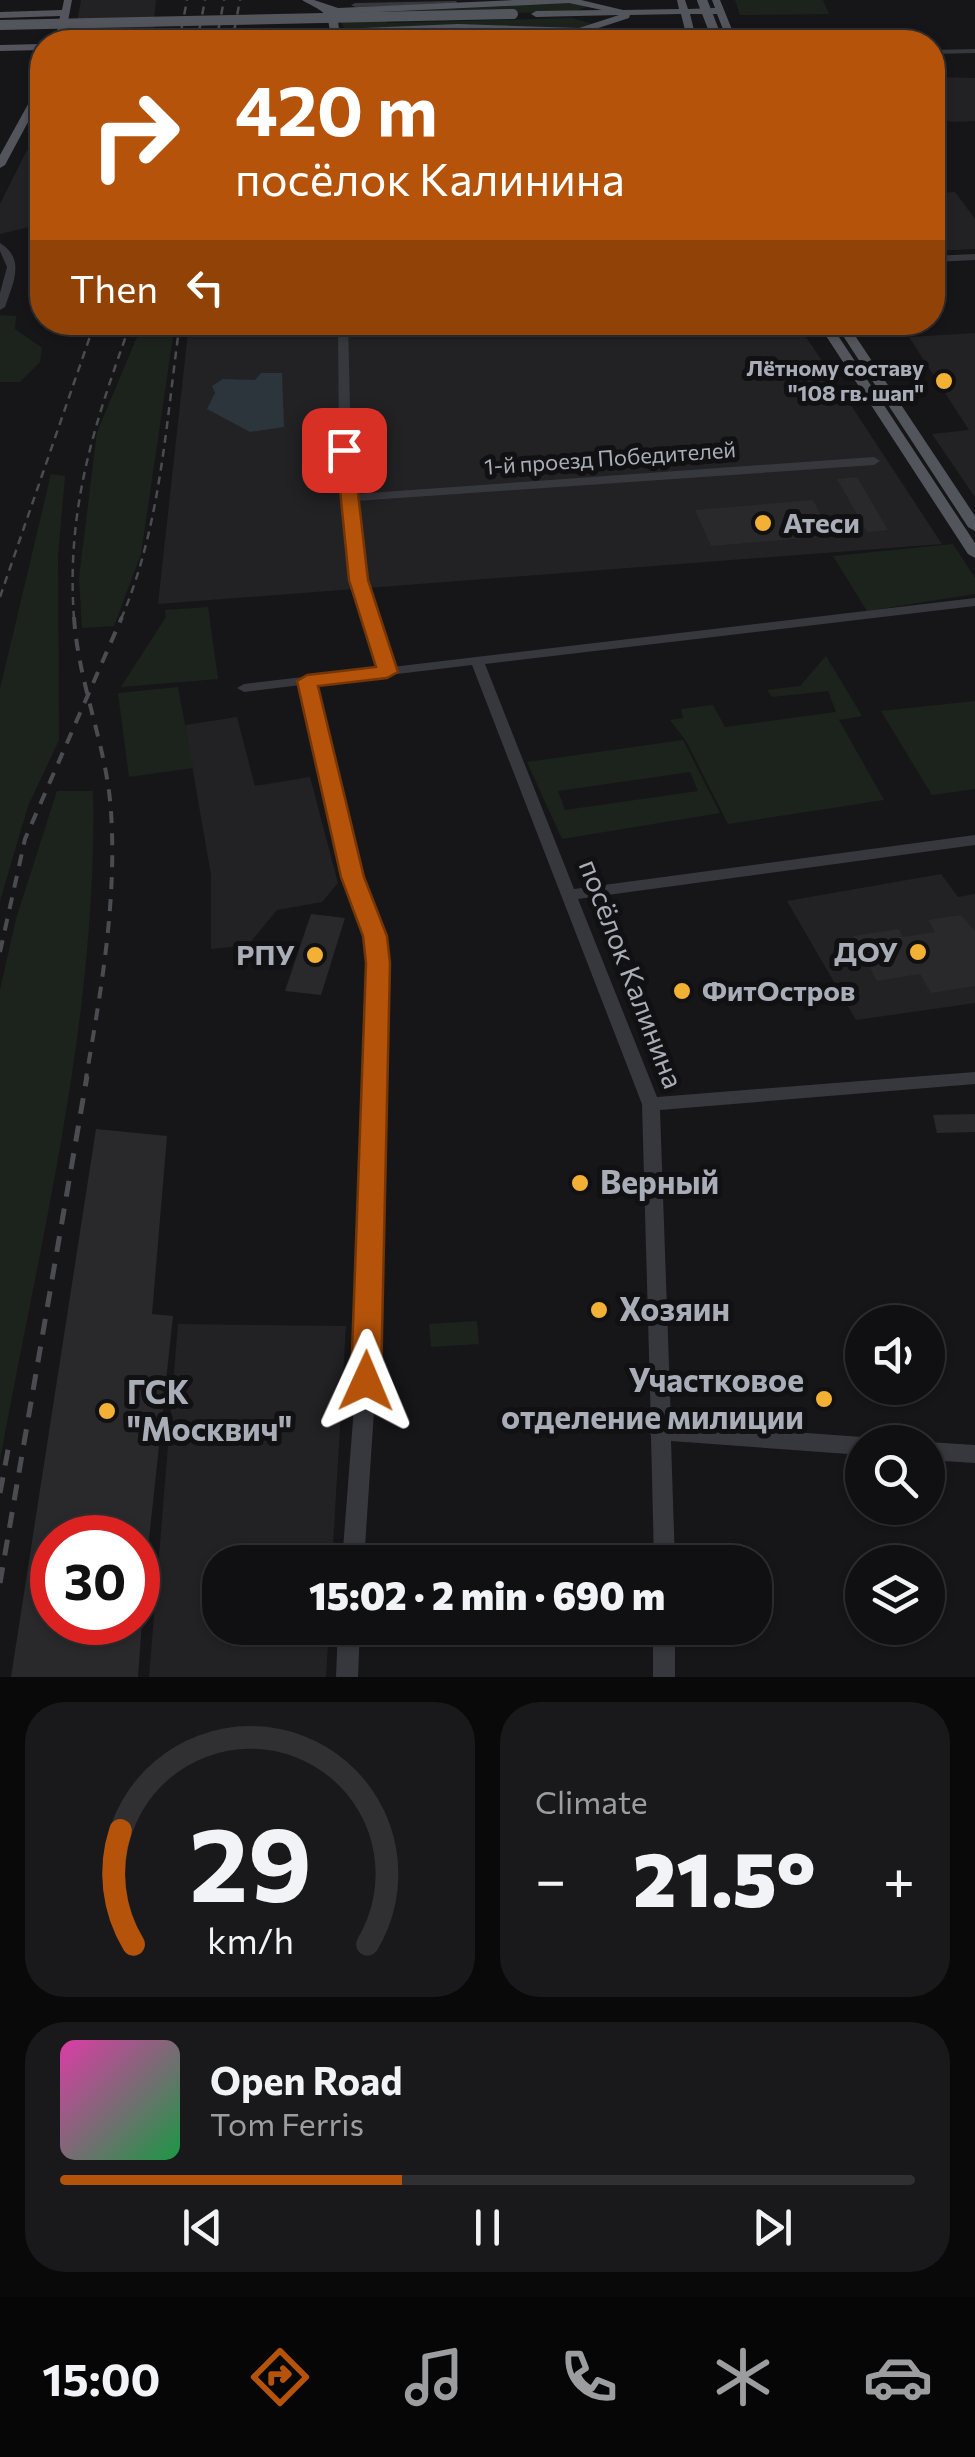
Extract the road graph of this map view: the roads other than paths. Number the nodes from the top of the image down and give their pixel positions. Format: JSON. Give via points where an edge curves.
{"nodes":[{"id":1,"x":68,"y":0,"type":"edge"},
{"id":2,"x":306,"y":0,"type":"edge"},
{"id":3,"x":514,"y":0,"type":"edge"},
{"id":4,"x":692,"y":0,"type":"edge"},
{"id":5,"x":702,"y":0,"type":"edge"},
{"id":6,"x":589,"y":4,"type":"junction"},
{"id":7,"x":355,"y":6,"type":"dead end"},
{"id":8,"x":718,"y":6,"type":"edge"},
{"id":9,"x":684,"y":9,"type":"edge"},
{"id":10,"x":328,"y":10,"type":"junction"},
{"id":11,"x":66,"y":13,"type":"junction"},
{"id":12,"x":623,"y":14,"type":"junction"},
{"id":13,"x":0,"y":15,"type":"edge"},
{"id":14,"x":574,"y":15,"type":"junction"},
{"id":15,"x":0,"y":27,"type":"edge"},
{"id":16,"x":592,"y":28,"type":"junction"},
{"id":17,"x":62,"y":30,"type":"edge"},
{"id":18,"x":335,"y":30,"type":"edge"},
{"id":19,"x":535,"y":30,"type":"edge"},
{"id":20,"x":707,"y":30,"type":"edge"},
{"id":21,"x":709,"y":30,"type":"edge"},
{"id":22,"x":727,"y":30,"type":"edge"},
{"id":23,"x":30,"y":47,"type":"edge"},
{"id":24,"x":0,"y":48,"type":"edge"},
{"id":25,"x":975,"y":51,"type":"edge"},
{"id":26,"x":945,"y":52,"type":"edge"},
{"id":27,"x":30,"y":110,"type":"edge"},
{"id":28,"x":0,"y":165,"type":"edge"},
{"id":29,"x":0,"y":246,"type":"edge"},
{"id":30,"x":975,"y":257,"type":"edge"},
{"id":31,"x":945,"y":258,"type":"edge"},
{"id":32,"x":0,"y":306,"type":"edge"},
{"id":33,"x":343,"y":335,"type":"edge"},
{"id":34,"x":826,"y":335,"type":"edge"},
{"id":35,"x":832,"y":335,"type":"edge"},
{"id":36,"x":849,"y":335,"type":"edge"},
{"id":37,"x":850,"y":360,"type":"junction"},
{"id":38,"x":874,"y":462,"type":"dead end"},
{"id":39,"x":348,"y":498,"type":"junction"},
{"id":40,"x":975,"y":527,"type":"edge"},
{"id":41,"x":975,"y":554,"type":"edge"},
{"id":42,"x":975,"y":602,"type":"edge"},
{"id":43,"x":477,"y":661,"type":"junction"},
{"id":44,"x":387,"y":672,"type":"junction"},
{"id":45,"x":307,"y":681,"type":"junction"},
{"id":46,"x":244,"y":688,"type":"dead end"},
{"id":47,"x":975,"y":840,"type":"edge"},
{"id":48,"x":569,"y":895,"type":"junction"},
{"id":49,"x":975,"y":1078,"type":"edge"},
{"id":50,"x":651,"y":1104,"type":"junction"},
{"id":51,"x":660,"y":1431,"type":"junction"},
{"id":52,"x":845,"y":1445,"type":"edge"},
{"id":53,"x":945,"y":1452,"type":"edge"},
{"id":54,"x":975,"y":1454,"type":"edge"},
{"id":55,"x":354,"y":1545,"type":"edge"},
{"id":56,"x":664,"y":1545,"type":"edge"},
{"id":57,"x":348,"y":1645,"type":"edge"},
{"id":58,"x":664,"y":1645,"type":"edge"},
{"id":59,"x":347,"y":1677,"type":"edge"},
{"id":60,"x":664,"y":1677,"type":"edge"}],
"edges":[{"from":1,"to":11,"type":"main road"},
{"from":2,"to":10,"type":"main road"},
{"from":3,"to":7,"type":"street"},
{"from":4,"to":20,"type":"main road"},
{"from":5,"to":21,"type":"main road","bridge":true},
{"from":6,"to":10,"type":"main road"},
{"from":6,"to":12,"type":"main road"},
{"from":6,"to":14,"type":"main road"},
{"from":8,"to":9,"type":"main road"},
{"from":8,"to":22,"type":"main road"},
{"from":9,"to":12,"type":"main road"},
{"from":10,"to":18,"type":"main road"},
{"from":11,"to":13,"type":"main road"},
{"from":11,"to":17,"type":"main road"},
{"from":12,"to":14,"type":"main road"},
{"from":12,"to":16,"type":"main road"},
{"from":14,"to":15,"type":"main road","bridge":true},
{"from":14,"to":16,"type":"main road","via":[[593,22]]},
{"from":16,"to":19,"type":"main road"},
{"from":23,"to":24,"type":"main road"},
{"from":25,"to":26,"type":"street"},
{"from":27,"to":28,"type":"main road"},
{"from":29,"to":32,"type":"street","via":[[14,267]]},
{"from":30,"to":31,"type":"street"},
{"from":33,"to":39,"type":"street"},
{"from":34,"to":37,"type":"main road"},
{"from":35,"to":37,"type":"main road"},
{"from":36,"to":40,"type":"main road"},
{"from":37,"to":41,"type":"main road"},
{"from":38,"to":39,"type":"street","name":"1-й проезд Победителей"},
{"from":39,"to":44,"type":"street","via":[[358,580]]},
{"from":42,"to":43,"type":"street"},
{"from":43,"to":44,"type":"street"},
{"from":43,"to":48,"type":"street","name":"посёлок Калинина"},
{"from":44,"to":45,"type":"street"},
{"from":45,"to":46,"type":"street"},
{"from":45,"to":55,"type":"street","via":[[378,963],[366,1381]]},
{"from":47,"to":48,"type":"street"},
{"from":48,"to":50,"type":"street","name":"посёлок Калинина"},
{"from":49,"to":50,"type":"street"},
{"from":50,"to":51,"type":"street","name":"посёлок Калинина"},
{"from":51,"to":52,"type":"street"},
{"from":51,"to":56,"type":"street","name":"посёлок Калинина"},
{"from":53,"to":54,"type":"street"},
{"from":57,"to":59,"type":"street"},
{"from":58,"to":60,"type":"street"}]}
